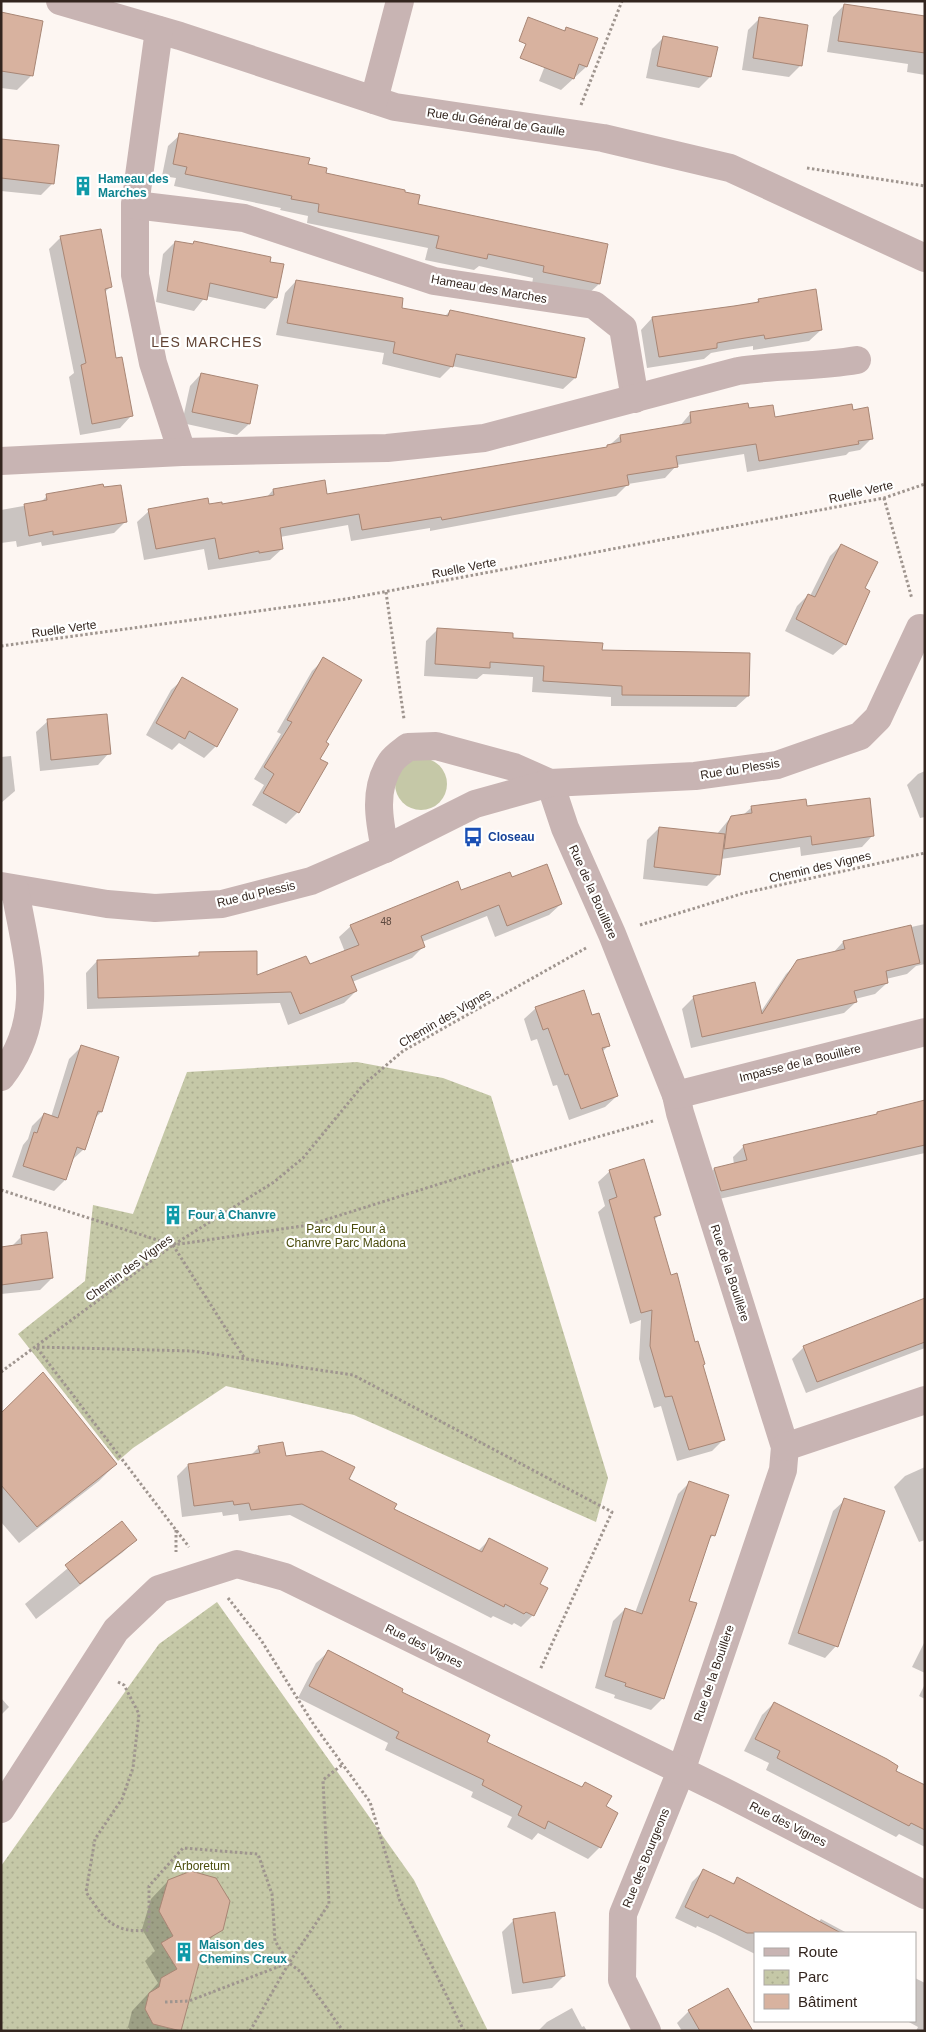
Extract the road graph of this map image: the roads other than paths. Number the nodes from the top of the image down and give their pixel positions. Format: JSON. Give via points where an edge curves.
{"nodes":[{"id":1,"x":60,"y":1,"type":"edge"},
{"id":2,"x":400,"y":1,"type":"edge"},
{"id":3,"x":159,"y":30,"type":"junction"},
{"id":4,"x":374,"y":100,"type":"junction"},
{"id":5,"x":135,"y":204,"type":"junction"},
{"id":6,"x":925,"y":258,"type":"edge"},
{"id":7,"x":857,"y":360,"type":"dead end"},
{"id":8,"x":635,"y":399,"type":"junction"},
{"id":9,"x":182,"y":452,"type":"junction"},
{"id":10,"x":1,"y":461,"type":"edge"},
{"id":11,"x":920,"y":628,"type":"road end"},
{"id":12,"x":550,"y":783,"type":"junction"},
{"id":13,"x":385,"y":849,"type":"junction"},
{"id":14,"x":8,"y":888,"type":"edge"},
{"id":15,"x":925,"y":1032,"type":"edge"},
{"id":16,"x":1,"y":1077,"type":"edge"},
{"id":17,"x":678,"y":1104,"type":"junction"},
{"id":18,"x":925,"y":1400,"type":"edge"},
{"id":19,"x":785,"y":1447,"type":"junction"},
{"id":20,"x":681,"y":1771,"type":"junction"},
{"id":21,"x":1,"y":1809,"type":"edge"},
{"id":22,"x":925,"y":1895,"type":"edge"},
{"id":23,"x":647,"y":2031,"type":"edge"}],
"edges":[{"from":1,"to":3,"type":"street","name":"Rue du Général de Gaulle"},
{"from":2,"to":4,"type":"street"},
{"from":3,"to":4,"type":"street","name":"Rue du Général de Gaulle"},
{"from":3,"to":5,"type":"street"},
{"from":4,"to":6,"type":"street","name":"Rue du Général de Gaulle","via":[[395,107],[603,138],[730,168]]},
{"from":5,"to":8,"type":"street","name":"Hameau des Marches","via":[[244,218],[434,281],[594,305],[623,328]]},
{"from":5,"to":9,"type":"street","via":[[135,275],[153,363]]},
{"from":7,"to":8,"type":"street","via":[[825,366],[777,366],[738,371]]},
{"from":8,"to":9,"type":"street","via":[[484,438],[387,448]]},
{"from":9,"to":10,"type":"street"},
{"from":11,"to":12,"type":"street","name":"Rue du Plessis","via":[[878,718],[860,736],[777,765],[695,776]]},
{"from":12,"to":13,"type":"street","name":"Rue du Plessis","via":[[475,804]]},
{"from":12,"to":13,"type":"street","name":"Rue du Plessis","via":[[514,768],[436,746],[408,747],[391,762],[380,787],[378,812]]},
{"from":12,"to":17,"type":"street","name":"Rue de la Bouillère","via":[[565,828],[612,934]]},
{"from":13,"to":14,"type":"street","name":"Rue du Plessis","via":[[311,881],[222,904],[155,908]]},
{"from":14,"to":16,"type":"street","via":[[32,981],[28,1026],[11,1064]]},
{"from":15,"to":17,"type":"street","name":"Impasse de la Bouillère"},
{"from":17,"to":19,"type":"street","name":"Rue de la Bouillère"},
{"from":18,"to":19,"type":"street"},
{"from":19,"to":20,"type":"street","name":"Rue de la Bouillère","via":[[783,1470]]},
{"from":20,"to":21,"type":"street","name":"Rue des Vignes","via":[[285,1576],[237,1564],[159,1589],[116,1630]]},
{"from":20,"to":22,"type":"street","name":"Rue des Vignes"},
{"from":20,"to":23,"type":"street","name":"Rue des Bourgeons","via":[[623,1914],[622,1980]]}]}
